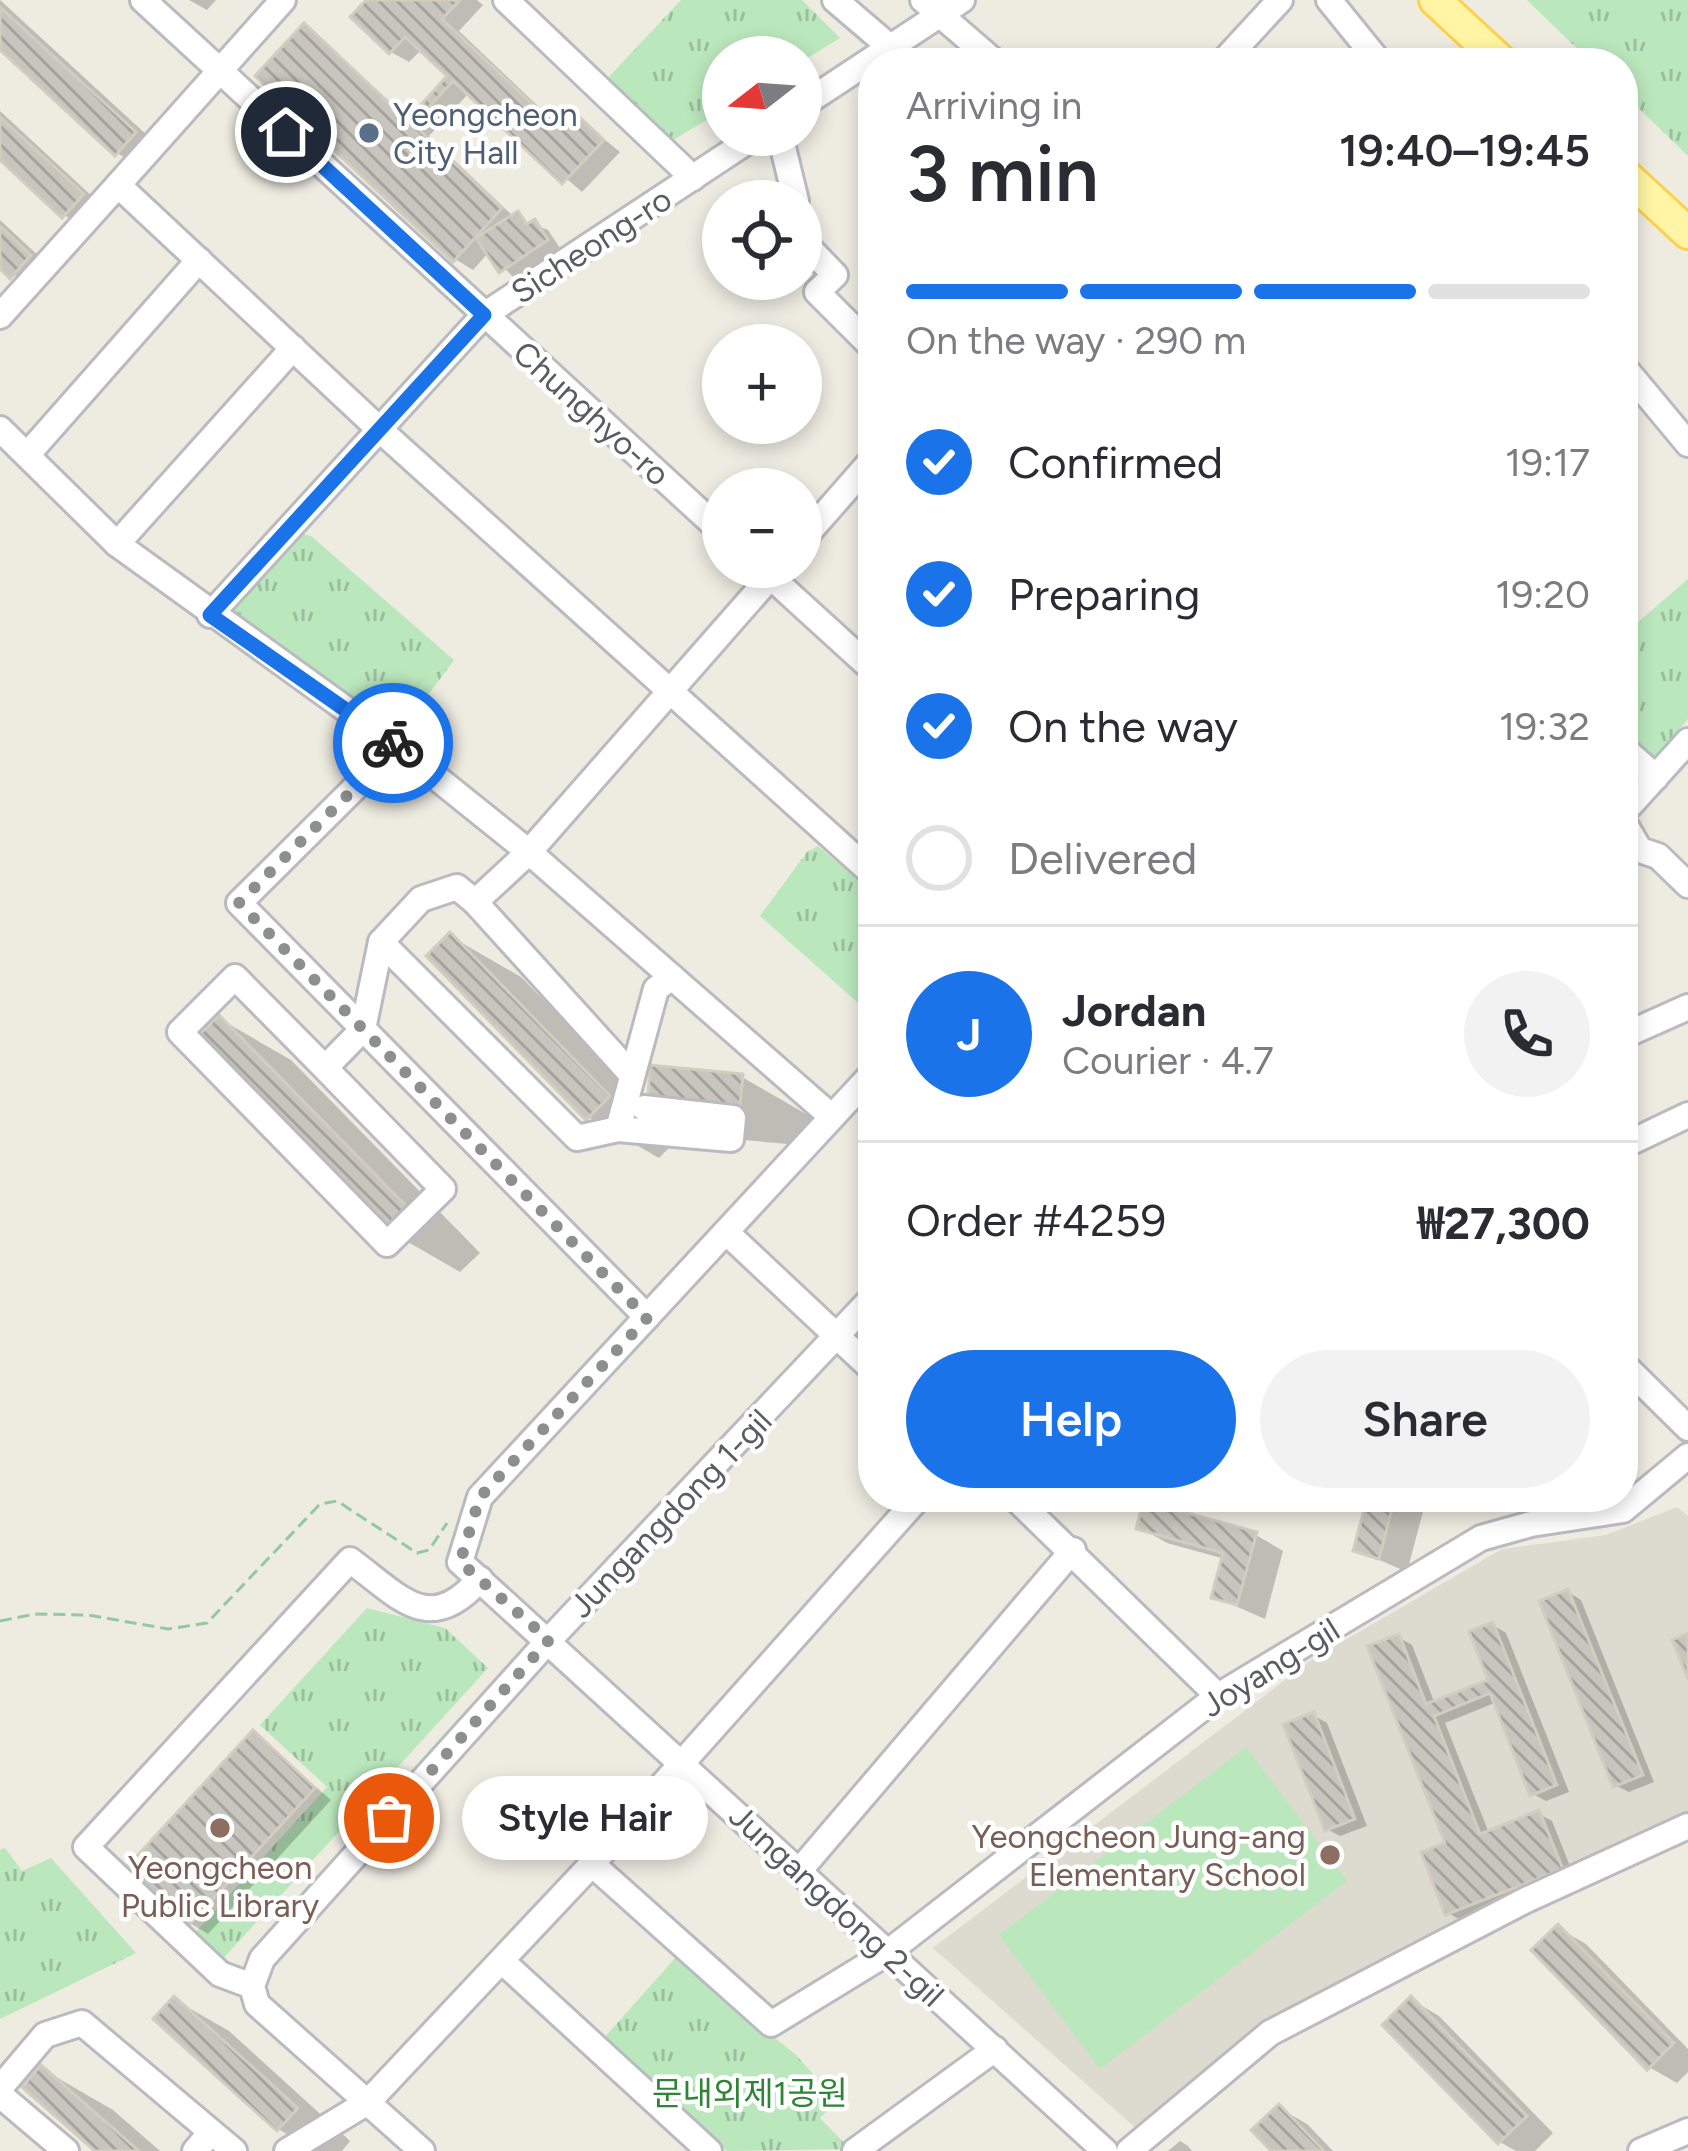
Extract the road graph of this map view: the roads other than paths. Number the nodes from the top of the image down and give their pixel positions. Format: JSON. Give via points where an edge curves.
{"nodes":[{"id":1,"x":143,"y":0,"type":"edge"},
{"id":2,"x":283,"y":0,"type":"edge"},
{"id":3,"x":506,"y":0,"type":"edge"},
{"id":4,"x":835,"y":0,"type":"edge"},
{"id":5,"x":962,"y":0,"type":"edge"},
{"id":6,"x":1280,"y":0,"type":"edge"},
{"id":7,"x":1328,"y":0,"type":"edge"},
{"id":8,"x":1435,"y":0,"type":"edge"},
{"id":9,"x":931,"y":8,"type":"edge"},
{"id":10,"x":890,"y":47,"type":"joint"},
{"id":11,"x":978,"y":48,"type":"edge"},
{"id":12,"x":1236,"y":48,"type":"edge"},
{"id":13,"x":1368,"y":48,"type":"edge"},
{"id":14,"x":1487,"y":48,"type":"edge"},
{"id":15,"x":858,"y":68,"type":"edge"},
{"id":16,"x":220,"y":71,"type":"junction"},
{"id":17,"x":822,"y":92,"type":"edge"},
{"id":18,"x":726,"y":156,"type":"edge"},
{"id":19,"x":693,"y":178,"type":"junction"},
{"id":20,"x":118,"y":185,"type":"junction"},
{"id":21,"x":1638,"y":187,"type":"edge"},
{"id":22,"x":1688,"y":233,"type":"edge"},
{"id":23,"x":200,"y":260,"type":"junction"},
{"id":24,"x":822,"y":262,"type":"edge"},
{"id":25,"x":822,"y":287,"type":"edge"},
{"id":26,"x":822,"y":297,"type":"edge"},
{"id":27,"x":484,"y":315,"type":"junction"},
{"id":28,"x":0,"y":316,"type":"edge"},
{"id":29,"x":858,"y":333,"type":"edge"},
{"id":30,"x":293,"y":348,"type":"junction"},
{"id":31,"x":1638,"y":383,"type":"edge"},
{"id":32,"x":0,"y":429,"type":"edge"},
{"id":33,"x":380,"y":429,"type":"junction"},
{"id":34,"x":1688,"y":444,"type":"edge"},
{"id":35,"x":27,"y":455,"type":"junction"},
{"id":36,"x":858,"y":476,"type":"edge"},
{"id":37,"x":702,"y":514,"type":"edge"},
{"id":38,"x":822,"y":518,"type":"edge"},
{"id":39,"x":117,"y":544,"type":"junction"},
{"id":40,"x":755,"y":588,"type":"edge"},
{"id":41,"x":789,"y":588,"type":"edge"},
{"id":42,"x":210,"y":615,"type":"junction"},
{"id":43,"x":858,"y":655,"type":"edge"},
{"id":44,"x":668,"y":689,"type":"junction"},
{"id":45,"x":1688,"y":741,"type":"edge"},
{"id":46,"x":397,"y":746,"type":"junction"},
{"id":47,"x":1638,"y":761,"type":"edge"},
{"id":48,"x":1656,"y":776,"type":"junction"},
{"id":49,"x":1638,"y":798,"type":"edge"},
{"id":50,"x":1638,"y":846,"type":"edge"},
{"id":51,"x":529,"y":852,"type":"junction"},
{"id":52,"x":858,"y":860,"type":"edge"},
{"id":53,"x":1688,"y":885,"type":"edge"},
{"id":54,"x":475,"y":902,"type":"junction"},
{"id":55,"x":381,"y":942,"type":"junction"},
{"id":56,"x":672,"y":976,"type":"junction"},
{"id":57,"x":1688,"y":1007,"type":"edge"},
{"id":58,"x":363,"y":1029,"type":"junction"},
{"id":59,"x":1638,"y":1029,"type":"edge"},
{"id":60,"x":325,"y":1068,"type":"junction"},
{"id":61,"x":632,"y":1074,"type":"junction"},
{"id":62,"x":858,"y":1089,"type":"edge"},
{"id":63,"x":644,"y":1108,"type":"dead end"},
{"id":64,"x":1688,"y":1115,"type":"edge"},
{"id":65,"x":832,"y":1117,"type":"junction"},
{"id":66,"x":618,"y":1129,"type":"junction"},
{"id":67,"x":1638,"y":1139,"type":"edge"},
{"id":68,"x":726,"y":1232,"type":"junction"},
{"id":69,"x":858,"y":1314,"type":"edge"},
{"id":70,"x":647,"y":1318,"type":"junction"},
{"id":71,"x":837,"y":1337,"type":"junction"},
{"id":72,"x":858,"y":1356,"type":"edge"},
{"id":73,"x":1638,"y":1379,"type":"edge"},
{"id":74,"x":1688,"y":1428,"type":"edge"},
{"id":75,"x":1688,"y":1456,"type":"edge"},
{"id":76,"x":1638,"y":1498,"type":"edge"},
{"id":77,"x":906,"y":1512,"type":"edge"},
{"id":78,"x":1031,"y":1512,"type":"edge"},
{"id":79,"x":1610,"y":1512,"type":"edge"},
{"id":80,"x":1073,"y":1550,"type":"junction"},
{"id":81,"x":480,"y":1579,"type":"junction"},
{"id":82,"x":549,"y":1640,"type":"junction"},
{"id":83,"x":1218,"y":1696,"type":"junction"},
{"id":84,"x":683,"y":1764,"type":"junction"},
{"id":85,"x":1688,"y":1826,"type":"edge"},
{"id":86,"x":592,"y":1864,"type":"junction"},
{"id":87,"x":800,"y":1870,"type":"junction"},
{"id":88,"x":887,"y":1953,"type":"junction"},
{"id":89,"x":503,"y":1962,"type":"junction"},
{"id":90,"x":252,"y":1986,"type":"junction"},
{"id":91,"x":995,"y":2049,"type":"junction"},
{"id":92,"x":0,"y":2091,"type":"edge"},
{"id":93,"x":368,"y":2102,"type":"junction"},
{"id":94,"x":1688,"y":2131,"type":"edge"},
{"id":95,"x":203,"y":2142,"type":"edge"},
{"id":96,"x":66,"y":2151,"type":"edge"},
{"id":97,"x":234,"y":2151,"type":"edge"},
{"id":98,"x":287,"y":2151,"type":"edge"},
{"id":99,"x":422,"y":2151,"type":"edge"},
{"id":100,"x":709,"y":2151,"type":"edge"},
{"id":101,"x":855,"y":2151,"type":"edge"},
{"id":102,"x":1105,"y":2151,"type":"edge"},
{"id":103,"x":1129,"y":2151,"type":"edge"},
{"id":104,"x":1642,"y":2151,"type":"edge"}],
"edges":[{"from":1,"to":16,"type":"street","name":"Chunghyo-ro"},
{"from":2,"to":16,"type":"street"},
{"from":3,"to":19,"type":"street"},
{"from":4,"to":10,"type":"street"},
{"from":5,"to":9,"type":"street"},
{"from":6,"to":12,"type":"street"},
{"from":7,"to":13,"type":"street"},
{"from":8,"to":14,"type":"main road"},
{"from":9,"to":10,"type":"street"},
{"from":9,"to":11,"type":"street"},
{"from":15,"to":17,"type":"street"},
{"from":16,"to":20,"type":"street"},
{"from":16,"to":27,"type":"street","name":"Chunghyo-ro"},
{"from":18,"to":19,"type":"street","name":"Sicheong-ro"},
{"from":19,"to":27,"type":"street","name":"Sicheong-ro"},
{"from":20,"to":23,"type":"street"},
{"from":20,"to":28,"type":"street"},
{"from":21,"to":22,"type":"main road"},
{"from":23,"to":30,"type":"street"},
{"from":23,"to":35,"type":"street"},
{"from":24,"to":25,"type":"street","via":[[835,275]]},
{"from":26,"to":29,"type":"street"},
{"from":27,"to":33,"type":"street","name":"Sicheong-ro"},
{"from":27,"to":37,"type":"street","name":"Chunghyo-ro"},
{"from":30,"to":33,"type":"street"},
{"from":30,"to":39,"type":"street"},
{"from":31,"to":34,"type":"street"},
{"from":32,"to":35,"type":"street"},
{"from":33,"to":42,"type":"street","name":"Sicheong-ro"},
{"from":33,"to":44,"type":"street"},
{"from":35,"to":39,"type":"street"},
{"from":36,"to":38,"type":"street"},
{"from":39,"to":42,"type":"street"},
{"from":40,"to":44,"type":"street"},
{"from":41,"to":43,"type":"street"},
{"from":42,"to":46,"type":"street"},
{"from":44,"to":51,"type":"street"},
{"from":44,"to":52,"type":"street"},
{"from":45,"to":48,"type":"street"},
{"from":46,"to":51,"type":"street"},
{"from":46,"to":58,"type":"street","via":[[239,903]]},
{"from":47,"to":48,"type":"street"},
{"from":48,"to":49,"type":"street"},
{"from":50,"to":53,"type":"street"},
{"from":51,"to":54,"type":"street"},
{"from":51,"to":56,"type":"street"},
{"from":54,"to":55,"type":"street","via":[[457,887],[422,899]]},
{"from":54,"to":61,"type":"street"},
{"from":55,"to":58,"type":"street"},
{"from":55,"to":66,"type":"street","via":[[577,1138]]},
{"from":56,"to":61,"type":"street","via":[[656,989]]},
{"from":56,"to":65,"type":"street"},
{"from":57,"to":59,"type":"street"},
{"from":58,"to":60,"type":"street"},
{"from":58,"to":70,"type":"street"},
{"from":60,"to":60,"type":"street","via":[[235,977],[179,1032],[387,1244],[442,1189]]},
{"from":61,"to":66,"type":"street"},
{"from":62,"to":65,"type":"street"},
{"from":63,"to":66,"type":"street","via":[[733,1118],[730,1139]]},
{"from":64,"to":67,"type":"street"},
{"from":65,"to":68,"type":"street"},
{"from":68,"to":70,"type":"street"},
{"from":68,"to":71,"type":"street"},
{"from":69,"to":71,"type":"street","name":"Jungangdong 1-gil"},
{"from":70,"to":81,"type":"street","via":[[480,1497],[460,1562]]},
{"from":71,"to":72,"type":"street"},
{"from":71,"to":82,"type":"street","name":"Jungangdong 1-gil"},
{"from":73,"to":74,"type":"street"},
{"from":75,"to":76,"type":"street","name":"Joyang-gil"},
{"from":77,"to":84,"type":"street"},
{"from":78,"to":80,"type":"street"},
{"from":79,"to":83,"type":"street","name":"Joyang-gil","via":[[1481,1538]]},
{"from":80,"to":83,"type":"street"},
{"from":80,"to":87,"type":"street"},
{"from":81,"to":82,"type":"street","name":"Jungangdong 2-gil"},
{"from":81,"to":90,"type":"street","via":[[440,1612],[402,1599],[350,1560],[86,1847],[220,1974]]},
{"from":82,"to":84,"type":"street","name":"Jungangdong 2-gil"},
{"from":82,"to":90,"type":"street","name":"Jungangdong 1-gil","via":[[262,1959]]},
{"from":83,"to":88,"type":"street","name":"Joyang-gil"},
{"from":84,"to":86,"type":"street"},
{"from":84,"to":87,"type":"street","name":"Jungangdong 2-gil"},
{"from":85,"to":103,"type":"street","via":[[1270,2033]]},
{"from":86,"to":88,"type":"street","name":"Joyang-gil","via":[[770,2024]]},
{"from":86,"to":89,"type":"street"},
{"from":87,"to":88,"type":"street","name":"Jungangdong 2-gil"},
{"from":88,"to":91,"type":"street","name":"Jungangdong 2-gil"},
{"from":89,"to":93,"type":"street"},
{"from":89,"to":100,"type":"street"},
{"from":90,"to":93,"type":"street","via":[[257,2004]]},
{"from":91,"to":101,"type":"street"},
{"from":91,"to":102,"type":"street","name":"Jungangdong 2-gil"},
{"from":92,"to":95,"type":"street","via":[[45,2036],[82,2023]]},
{"from":92,"to":96,"type":"street"},
{"from":93,"to":98,"type":"street"},
{"from":93,"to":99,"type":"street"},
{"from":94,"to":104,"type":"street"},
{"from":95,"to":97,"type":"street"}]}
